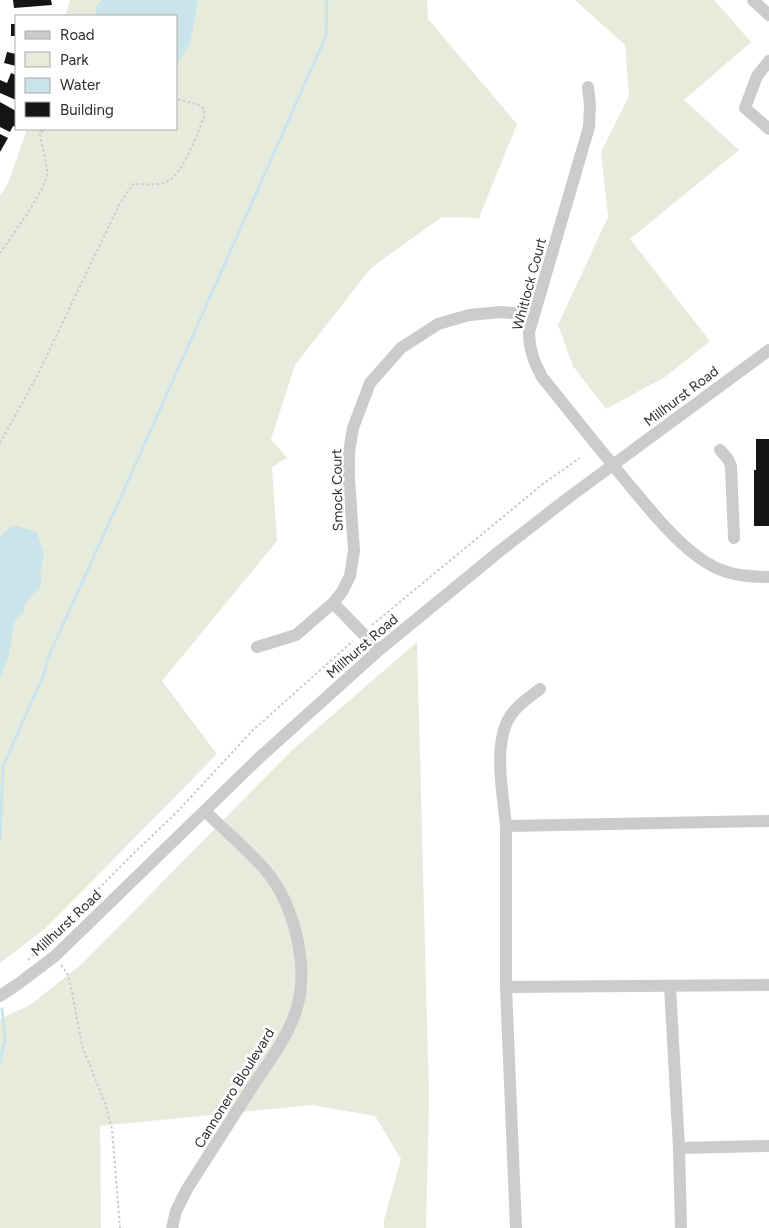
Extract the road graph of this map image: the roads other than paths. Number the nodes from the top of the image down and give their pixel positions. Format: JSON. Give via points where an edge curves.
{"nodes":[{"id":1,"x":753,"y":0,"type":"edge"},
{"id":2,"x":769,"y":15,"type":"edge"},
{"id":3,"x":767,"y":63,"type":"edge"},
{"id":4,"x":588,"y":87,"type":"dead end"},
{"id":5,"x":769,"y":129,"type":"edge"},
{"id":6,"x":534,"y":315,"type":"junction"},
{"id":7,"x":769,"y":350,"type":"edge"},
{"id":8,"x":720,"y":450,"type":"dead end"},
{"id":9,"x":613,"y":466,"type":"junction"},
{"id":10,"x":734,"y":538,"type":"dead end"},
{"id":11,"x":769,"y":577,"type":"edge"},
{"id":12,"x":333,"y":603,"type":"junction"},
{"id":13,"x":257,"y":647,"type":"dead end"},
{"id":14,"x":379,"y":650,"type":"junction"},
{"id":15,"x":540,"y":689,"type":"dead end"},
{"id":16,"x":205,"y":811,"type":"junction"},
{"id":17,"x":769,"y":822,"type":"edge"},
{"id":18,"x":506,"y":826,"type":"junction"},
{"id":19,"x":769,"y":985,"type":"edge"},
{"id":20,"x":506,"y":987,"type":"junction"},
{"id":21,"x":670,"y":987,"type":"junction"},
{"id":22,"x":0,"y":996,"type":"edge"},
{"id":23,"x":769,"y":1146,"type":"edge"},
{"id":24,"x":679,"y":1148,"type":"junction"},
{"id":25,"x":172,"y":1228,"type":"edge"},
{"id":26,"x":516,"y":1228,"type":"edge"},
{"id":27,"x":680,"y":1228,"type":"edge"}],
"edges":[{"from":1,"to":2,"type":"street"},
{"from":3,"to":5,"type":"street","via":[[757,76],[745,108]]},
{"from":4,"to":6,"type":"street","name":"Whitlock Court","via":[[589,127]]},
{"from":6,"to":9,"type":"street","name":"Whitlock Court","via":[[529,345],[542,377]]},
{"from":6,"to":12,"type":"street","name":"Smock Court","via":[[501,312],[469,315],[438,324],[401,348],[370,383],[353,428],[349,452],[354,551],[350,576]]},
{"from":7,"to":9,"type":"street","name":"Millhurst Road"},
{"from":8,"to":10,"type":"street","via":[[731,466]]},
{"from":9,"to":11,"type":"street","name":"Whitlock Court","via":[[655,515],[700,558],[723,571]]},
{"from":9,"to":14,"type":"street","name":"Millhurst Road","via":[[508,544]]},
{"from":12,"to":13,"type":"street","name":"Smock Court","via":[[296,635]]},
{"from":12,"to":14,"type":"street"},
{"from":14,"to":16,"type":"street","name":"Millhurst Road"},
{"from":15,"to":18,"type":"street","via":[[521,703],[503,730],[500,761]]},
{"from":16,"to":22,"type":"street","name":"Millhurst Road","via":[[55,956]]},
{"from":16,"to":25,"type":"street","name":"Cannonero Bloulevard","via":[[267,872],[280,891],[297,936],[301,985],[298,1005],[285,1036],[187,1189]]},
{"from":17,"to":18,"type":"street"},
{"from":18,"to":20,"type":"street"},
{"from":19,"to":21,"type":"street"},
{"from":20,"to":21,"type":"street"},
{"from":20,"to":26,"type":"street"},
{"from":21,"to":24,"type":"street"},
{"from":23,"to":24,"type":"street"},
{"from":24,"to":27,"type":"street"}]}
